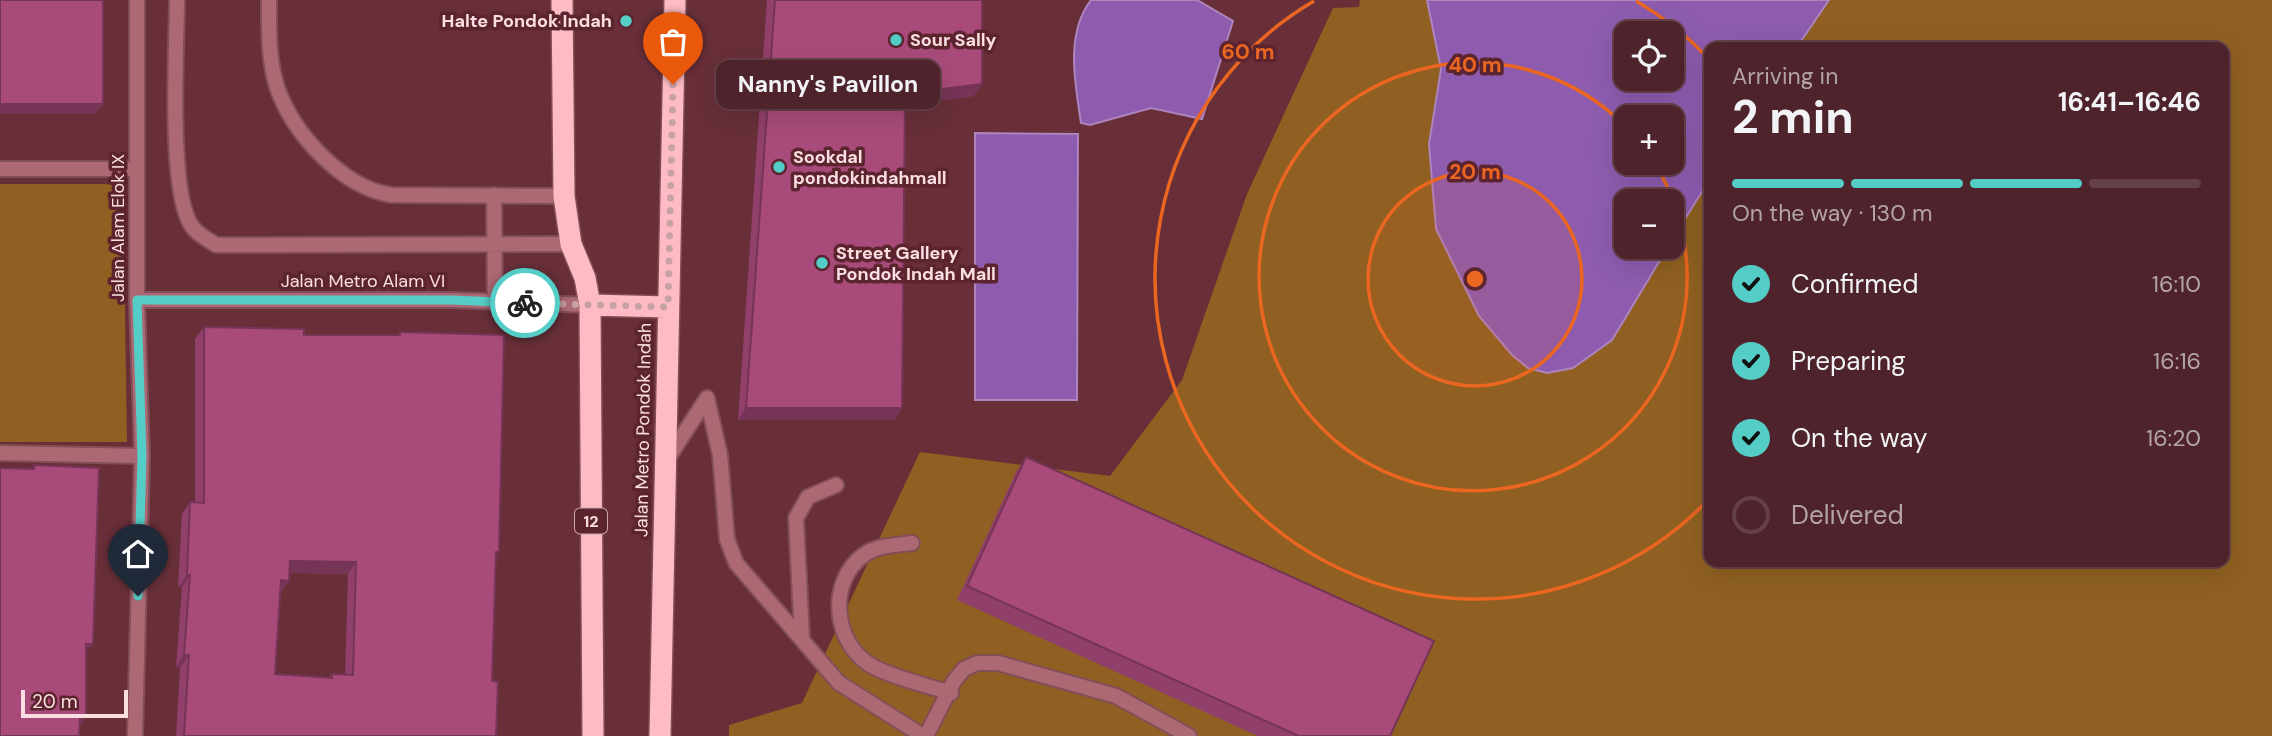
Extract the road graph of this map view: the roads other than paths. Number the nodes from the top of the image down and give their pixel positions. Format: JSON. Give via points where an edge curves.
{"nodes":[{"id":1,"x":137,"y":0,"type":"edge"},
{"id":2,"x":177,"y":0,"type":"edge"},
{"id":3,"x":269,"y":0,"type":"edge"},
{"id":4,"x":562,"y":0,"type":"edge"},
{"id":5,"x":675,"y":0,"type":"edge"},
{"id":6,"x":0,"y":169,"type":"edge"},
{"id":7,"x":136,"y":169,"type":"junction"},
{"id":8,"x":494,"y":195,"type":"junction"},
{"id":9,"x":564,"y":196,"type":"junction"},
{"id":10,"x":571,"y":244,"type":"junction"},
{"id":11,"x":495,"y":245,"type":"junction"},
{"id":12,"x":137,"y":300,"type":"junction"},
{"id":13,"x":495,"y":303,"type":"junction"},
{"id":14,"x":590,"y":305,"type":"junction"},
{"id":15,"x":668,"y":307,"type":"junction"},
{"id":16,"x":0,"y":453,"type":"edge"},
{"id":17,"x":142,"y":456,"type":"junction"},
{"id":18,"x":664,"y":464,"type":"junction"},
{"id":19,"x":836,"y":485,"type":"dead end"},
{"id":20,"x":912,"y":542,"type":"dead end"},
{"id":21,"x":802,"y":638,"type":"junction"},
{"id":22,"x":951,"y":693,"type":"junction"},
{"id":23,"x":135,"y":736,"type":"edge"},
{"id":24,"x":593,"y":736,"type":"edge"},
{"id":25,"x":660,"y":736,"type":"edge"},
{"id":26,"x":924,"y":736,"type":"edge"},
{"id":27,"x":1189,"y":736,"type":"edge"}],
"edges":[{"from":1,"to":7,"type":"street","name":"Jalan Alam Elok IX"},
{"from":2,"to":11,"type":"street","via":[[177,154],[181,200],[192,228],[216,245]]},
{"from":3,"to":8,"type":"street","via":[[269,43],[277,88],[299,127],[331,167],[372,192]]},
{"from":4,"to":9,"type":"highway","number":"12"},
{"from":5,"to":15,"type":"highway","name":"Jalan Metro Pondok Indah"},
{"from":6,"to":7,"type":"street"},
{"from":7,"to":12,"type":"street","name":"Jalan Alam Elok IX"},
{"from":8,"to":9,"type":"street"},
{"from":8,"to":11,"type":"street"},
{"from":9,"to":10,"type":"highway","number":"12"},
{"from":10,"to":11,"type":"street"},
{"from":10,"to":14,"type":"highway","number":"12"},
{"from":11,"to":13,"type":"street"},
{"from":12,"to":13,"type":"street","name":"Jalan Metro Alam VI"},
{"from":12,"to":17,"type":"street","name":"Jalan Alam Elok IX"},
{"from":13,"to":14,"type":"street","name":"Jalan Metro Alam VI"},
{"from":14,"to":15,"type":"highway"},
{"from":14,"to":24,"type":"highway","number":"12"},
{"from":15,"to":18,"type":"highway","name":"Jalan Metro Pondok Indah"},
{"from":16,"to":17,"type":"street"},
{"from":17,"to":23,"type":"street","name":"Jalan Alam Elok IX"},
{"from":18,"to":21,"type":"street","via":[[707,398],[720,454],[727,539],[737,563]]},
{"from":18,"to":25,"type":"highway","name":"Jalan Metro Pondok Indah"},
{"from":19,"to":21,"type":"street","via":[[808,497],[796,518]]},
{"from":20,"to":22,"type":"street","via":[[865,554],[851,570],[839,601],[843,632],[873,667]]},
{"from":21,"to":26,"type":"street","via":[[839,683]]},
{"from":22,"to":26,"type":"street"},
{"from":22,"to":27,"type":"street","via":[[964,669],[977,663],[998,663],[1116,696]]}]}
